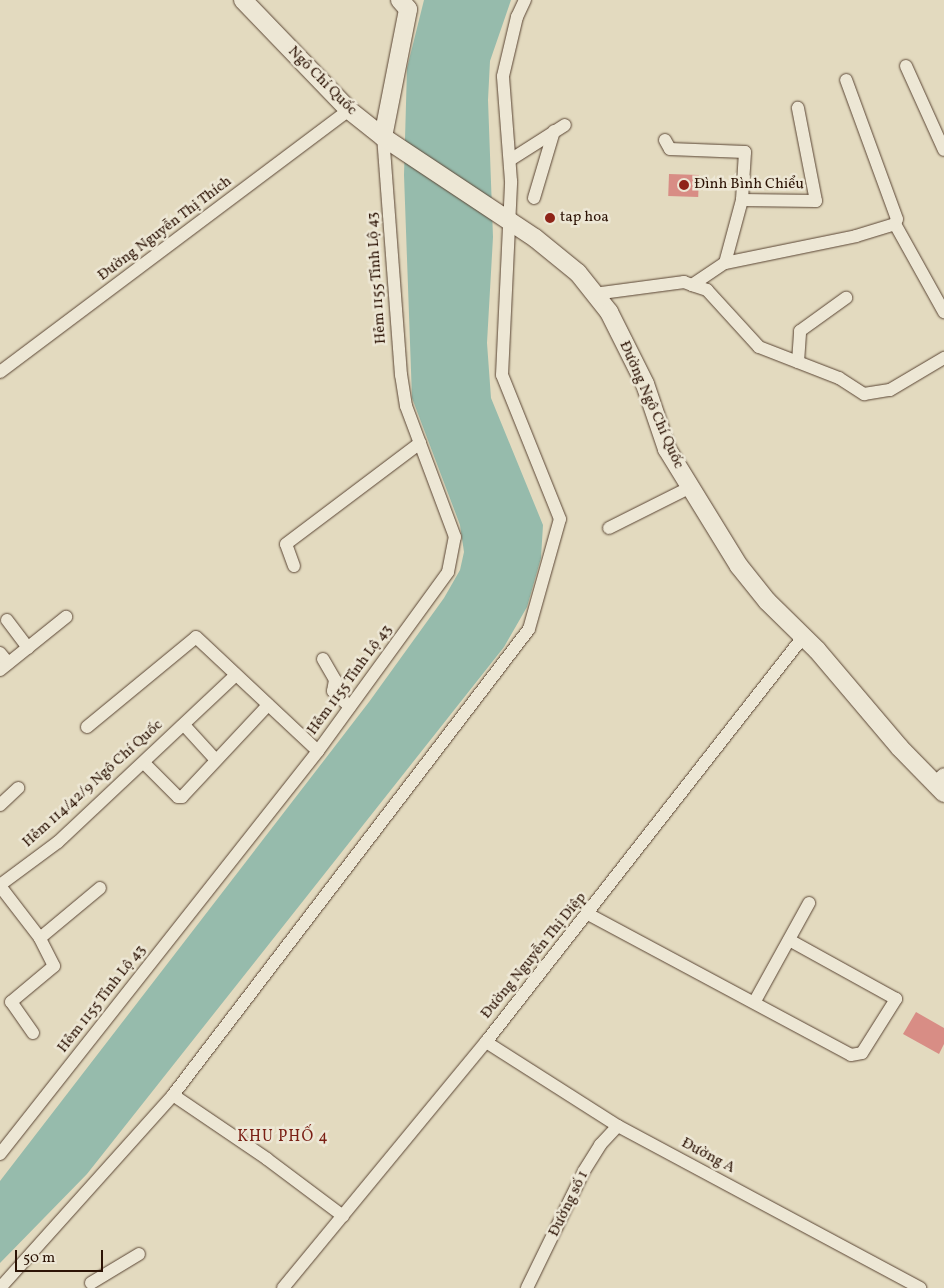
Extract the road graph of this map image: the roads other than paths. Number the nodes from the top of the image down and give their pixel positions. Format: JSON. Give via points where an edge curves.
{"nodes":[{"id":1,"x":243,"y":0,"type":"edge"},
{"id":2,"x":525,"y":0,"type":"edge"},
{"id":3,"x":404,"y":4,"type":"edge"},
{"id":4,"x":906,"y":66,"type":"dead end"},
{"id":5,"x":846,"y":80,"type":"dead end"},
{"id":6,"x":798,"y":108,"type":"dead end"},
{"id":7,"x":350,"y":110,"type":"junction"},
{"id":8,"x":383,"y":137,"type":"junction"},
{"id":9,"x":665,"y":140,"type":"dead end"},
{"id":10,"x":944,"y":150,"type":"edge"},
{"id":11,"x":510,"y":160,"type":"junction"},
{"id":12,"x":534,"y":198,"type":"dead end"},
{"id":13,"x":742,"y":200,"type":"junction"},
{"id":14,"x":505,"y":218,"type":"junction"},
{"id":15,"x":895,"y":224,"type":"junction"},
{"id":16,"x":725,"y":264,"type":"junction"},
{"id":17,"x":692,"y":285,"type":"junction"},
{"id":18,"x":594,"y":294,"type":"junction"},
{"id":19,"x":846,"y":298,"type":"dead end"},
{"id":20,"x":944,"y":312,"type":"edge"},
{"id":21,"x":944,"y":358,"type":"edge"},
{"id":22,"x":798,"y":362,"type":"junction"},
{"id":23,"x":0,"y":372,"type":"edge"},
{"id":24,"x":420,"y":443,"type":"junction"},
{"id":25,"x":690,"y":488,"type":"junction"},
{"id":26,"x":609,"y":528,"type":"dead end"},
{"id":27,"x":294,"y":566,"type":"dead end"},
{"id":28,"x":66,"y":617,"type":"dead end"},
{"id":29,"x":6,"y":620,"type":"dead end"},
{"id":30,"x":803,"y":638,"type":"junction"},
{"id":31,"x":28,"y":648,"type":"junction"},
{"id":32,"x":323,"y":659,"type":"dead end"},
{"id":33,"x":3,"y":662,"type":"edge"},
{"id":34,"x":236,"y":675,"type":"junction"},
{"id":35,"x":268,"y":704,"type":"junction"},
{"id":36,"x":350,"y":707,"type":"junction"},
{"id":37,"x":184,"y":725,"type":"junction"},
{"id":38,"x":87,"y":727,"type":"dead end"},
{"id":39,"x":318,"y":751,"type":"junction"},
{"id":40,"x":216,"y":760,"type":"junction"},
{"id":41,"x":144,"y":763,"type":"junction"},
{"id":42,"x":941,"y":784,"type":"edge"},
{"id":43,"x":18,"y":788,"type":"dead end"},
{"id":44,"x":0,"y":805,"type":"edge"},
{"id":45,"x":0,"y":885,"type":"edge"},
{"id":46,"x":100,"y":888,"type":"dead end"},
{"id":47,"x":809,"y":902,"type":"dead end"},
{"id":48,"x":588,"y":914,"type":"junction"},
{"id":49,"x":40,"y":938,"type":"junction"},
{"id":50,"x":789,"y":940,"type":"junction"},
{"id":51,"x":754,"y":1002,"type":"junction"},
{"id":52,"x":33,"y":1033,"type":"dead end"},
{"id":53,"x":486,"y":1042,"type":"junction"},
{"id":54,"x":173,"y":1095,"type":"junction"},
{"id":55,"x":618,"y":1126,"type":"junction"},
{"id":56,"x":0,"y":1154,"type":"edge"},
{"id":57,"x":343,"y":1216,"type":"junction"},
{"id":58,"x":140,"y":1254,"type":"dead end"},
{"id":59,"x":91,"y":1283,"type":"dead end"},
{"id":60,"x":0,"y":1288,"type":"edge"},
{"id":61,"x":283,"y":1288,"type":"edge"},
{"id":62,"x":527,"y":1288,"type":"edge"},
{"id":63,"x":920,"y":1288,"type":"edge"}],
"edges":[{"from":1,"to":7,"type":"main road","name":"Ngô Chí Quốc"},
{"from":2,"to":11,"type":"street","via":[[517,17],[503,76]]},
{"from":3,"to":8,"type":"main road"},
{"from":4,"to":10,"type":"street"},
{"from":5,"to":15,"type":"street","via":[[897,219]]},
{"from":6,"to":13,"type":"street","via":[[816,200]]},
{"from":7,"to":8,"type":"main road","name":"Ngô Chí Quốc"},
{"from":7,"to":23,"type":"street","name":"Đường Nguyễn Thị Thích"},
{"from":8,"to":14,"type":"main road","name":"Ngô Chí Quốc"},
{"from":8,"to":24,"type":"street","name":"Hẻm 1155 Tỉnh Lộ 43","via":[[401,375],[406,406]]},
{"from":9,"to":13,"type":"street","via":[[670,149],[745,152]]},
{"from":11,"to":12,"type":"street","via":[[560,128]]},
{"from":11,"to":14,"type":"street"},
{"from":13,"to":16,"type":"street"},
{"from":14,"to":18,"type":"main road","name":"Đường Ngô Chí Quốc","via":[[578,273]]},
{"from":14,"to":54,"type":"street","via":[[502,375],[560,519],[529,629]]},
{"from":15,"to":16,"type":"street","via":[[856,236]]},
{"from":15,"to":20,"type":"street"},
{"from":16,"to":17,"type":"street"},
{"from":17,"to":18,"type":"street","via":[[684,282]]},
{"from":17,"to":22,"type":"street","via":[[707,290],[759,348]]},
{"from":18,"to":25,"type":"main road","name":"Đường Ngô Chí Quốc","via":[[609,312],[635,363],[667,449]]},
{"from":19,"to":22,"type":"street","via":[[800,331]]},
{"from":21,"to":22,"type":"street","via":[[890,390],[864,394],[839,378]]},
{"from":24,"to":27,"type":"street","via":[[286,544]]},
{"from":24,"to":36,"type":"street","name":"Hẻm 1155 Tỉnh Lộ 43","via":[[455,536],[448,572]]},
{"from":25,"to":26,"type":"street"},
{"from":25,"to":30,"type":"main road","name":"Đường Ngô Chí Quốc","via":[[739,566]]},
{"from":28,"to":31,"type":"street"},
{"from":29,"to":31,"type":"street"},
{"from":30,"to":42,"type":"main road","name":"Đường Ngô Chí Quốc"},
{"from":30,"to":48,"type":"street","name":"Đường Nguyễn Thị Diệp"},
{"from":31,"to":33,"type":"street"},
{"from":32,"to":36,"type":"street","via":[[335,680],[333,691]]},
{"from":34,"to":35,"type":"street"},
{"from":34,"to":37,"type":"street","name":"Hẻm 114/42/9 Ngô Chí Quốc"},
{"from":34,"to":38,"type":"street","via":[[196,638]]},
{"from":35,"to":39,"type":"street"},
{"from":35,"to":40,"type":"street"},
{"from":36,"to":39,"type":"street","name":"Hẻm 1155 Tỉnh Lộ 43"},
{"from":37,"to":40,"type":"street","name":"Hẻm 114/42/9 Ngô Chí Quốc"},
{"from":37,"to":41,"type":"street","name":"Hẻm 114/42/9 Ngô Chí Quốc"},
{"from":39,"to":56,"type":"street","name":"Hẻm 1155 Tỉnh Lộ 43"},
{"from":40,"to":41,"type":"street","via":[[178,797]]},
{"from":41,"to":45,"type":"street","name":"Hẻm 114/42/9 Ngô Chí Quốc","via":[[58,842]]},
{"from":43,"to":44,"type":"street"},
{"from":45,"to":49,"type":"street"},
{"from":46,"to":49,"type":"street"},
{"from":47,"to":50,"type":"street"},
{"from":48,"to":51,"type":"street"},
{"from":48,"to":53,"type":"street","name":"Đường Nguyễn Thị Diệp"},
{"from":49,"to":52,"type":"street","via":[[54,966],[11,1002]]},
{"from":50,"to":51,"type":"street"},
{"from":50,"to":51,"type":"street","via":[[896,999],[866,1049],[851,1055]]},
{"from":53,"to":55,"type":"street","name":"Đường A"},
{"from":53,"to":57,"type":"street","name":"Đường Nguyễn Thị Diệp"},
{"from":54,"to":57,"type":"street"},
{"from":54,"to":60,"type":"street"},
{"from":55,"to":62,"type":"street","name":"Đường số 1","via":[[600,1145],[584,1171]]},
{"from":55,"to":63,"type":"street","name":"Đường A"},
{"from":57,"to":61,"type":"street","name":"Đường Nguyễn Thị Diệp"},
{"from":58,"to":59,"type":"street"}]}
